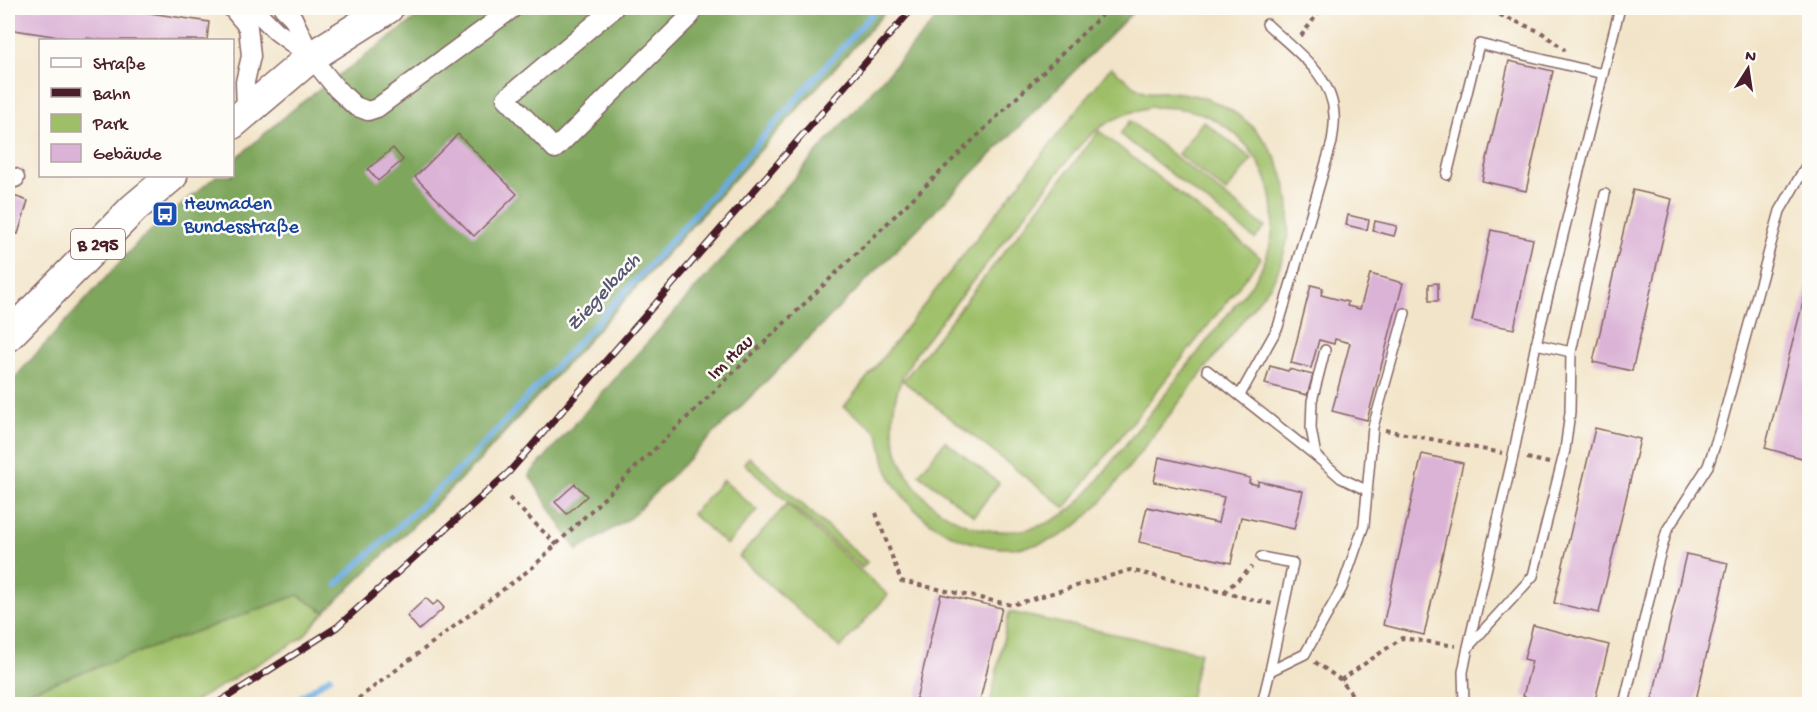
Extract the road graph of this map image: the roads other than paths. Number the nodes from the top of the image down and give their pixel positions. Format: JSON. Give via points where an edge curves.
{"nodes":[{"id":1,"x":232,"y":8,"type":"edge"},
{"id":2,"x":253,"y":8,"type":"edge"},
{"id":3,"x":283,"y":8,"type":"edge"},
{"id":4,"x":388,"y":8,"type":"edge"},
{"id":5,"x":513,"y":8,"type":"edge"},
{"id":6,"x":614,"y":8,"type":"edge"},
{"id":7,"x":683,"y":8,"type":"edge"},
{"id":8,"x":1620,"y":8,"type":"edge"},
{"id":9,"x":1267,"y":24,"type":"dead end"},
{"id":10,"x":312,"y":57,"type":"junction"},
{"id":11,"x":1603,"y":74,"type":"junction"},
{"id":12,"x":239,"y":119,"type":"edge"},
{"id":13,"x":1809,"y":159,"type":"edge"},
{"id":14,"x":1447,"y":175,"type":"dead end"},
{"id":15,"x":171,"y":177,"type":"edge"},
{"id":16,"x":1605,"y":194,"type":"dead end"},
{"id":17,"x":1404,"y":313,"type":"dead end"},
{"id":18,"x":8,"y":336,"type":"edge"},
{"id":19,"x":1536,"y":344,"type":"junction"},
{"id":20,"x":1325,"y":350,"type":"dead end"},
{"id":21,"x":1572,"y":352,"type":"junction"},
{"id":22,"x":1207,"y":370,"type":"dead end"},
{"id":23,"x":1240,"y":395,"type":"junction"},
{"id":24,"x":1316,"y":456,"type":"junction"},
{"id":25,"x":1366,"y":490,"type":"junction"},
{"id":26,"x":1262,"y":558,"type":"road end"},
{"id":27,"x":1468,"y":647,"type":"junction"},
{"id":28,"x":1270,"y":671,"type":"junction"},
{"id":29,"x":1262,"y":705,"type":"edge"},
{"id":30,"x":1464,"y":705,"type":"edge"},
{"id":31,"x":1624,"y":705,"type":"edge"}],
"edges":[{"from":1,"to":12,"type":"street","via":[[248,27],[251,56]]},
{"from":2,"to":10,"type":"street"},
{"from":3,"to":10,"type":"street","via":[[293,18]]},
{"from":4,"to":10,"type":"main road"},
{"from":5,"to":10,"type":"street","via":[[368,111],[343,95]]},
{"from":6,"to":7,"type":"street","via":[[506,98],[555,149],[691,15]]},
{"from":8,"to":11,"type":"lane"},
{"from":9,"to":23,"type":"lane","via":[[1317,71],[1329,91],[1334,113],[1332,142],[1278,327]]},
{"from":10,"to":12,"type":"main road"},
{"from":11,"to":14,"type":"lane","via":[[1479,44]]},
{"from":11,"to":19,"type":"lane"},
{"from":13,"to":31,"type":"lane","via":[[1780,211],[1708,466],[1667,530]]},
{"from":15,"to":18,"type":"main road","number":"B 295","via":[[134,208]]},
{"from":16,"to":21,"type":"lane"},
{"from":17,"to":25,"type":"lane","via":[[1373,428]]},
{"from":19,"to":21,"type":"lane"},
{"from":19,"to":27,"type":"lane"},
{"from":20,"to":24,"type":"lane","via":[[1312,401],[1311,429]]},
{"from":21,"to":27,"type":"lane","via":[[1565,450],[1533,576]]},
{"from":22,"to":23,"type":"lane"},
{"from":23,"to":24,"type":"lane"},
{"from":24,"to":25,"type":"lane","via":[[1341,478]]},
{"from":25,"to":28,"type":"lane","via":[[1364,525],[1342,588],[1305,654]]},
{"from":26,"to":28,"type":"lane","via":[[1293,563]]},
{"from":27,"to":30,"type":"lane","via":[[1463,672]]},
{"from":28,"to":29,"type":"lane"}]}
